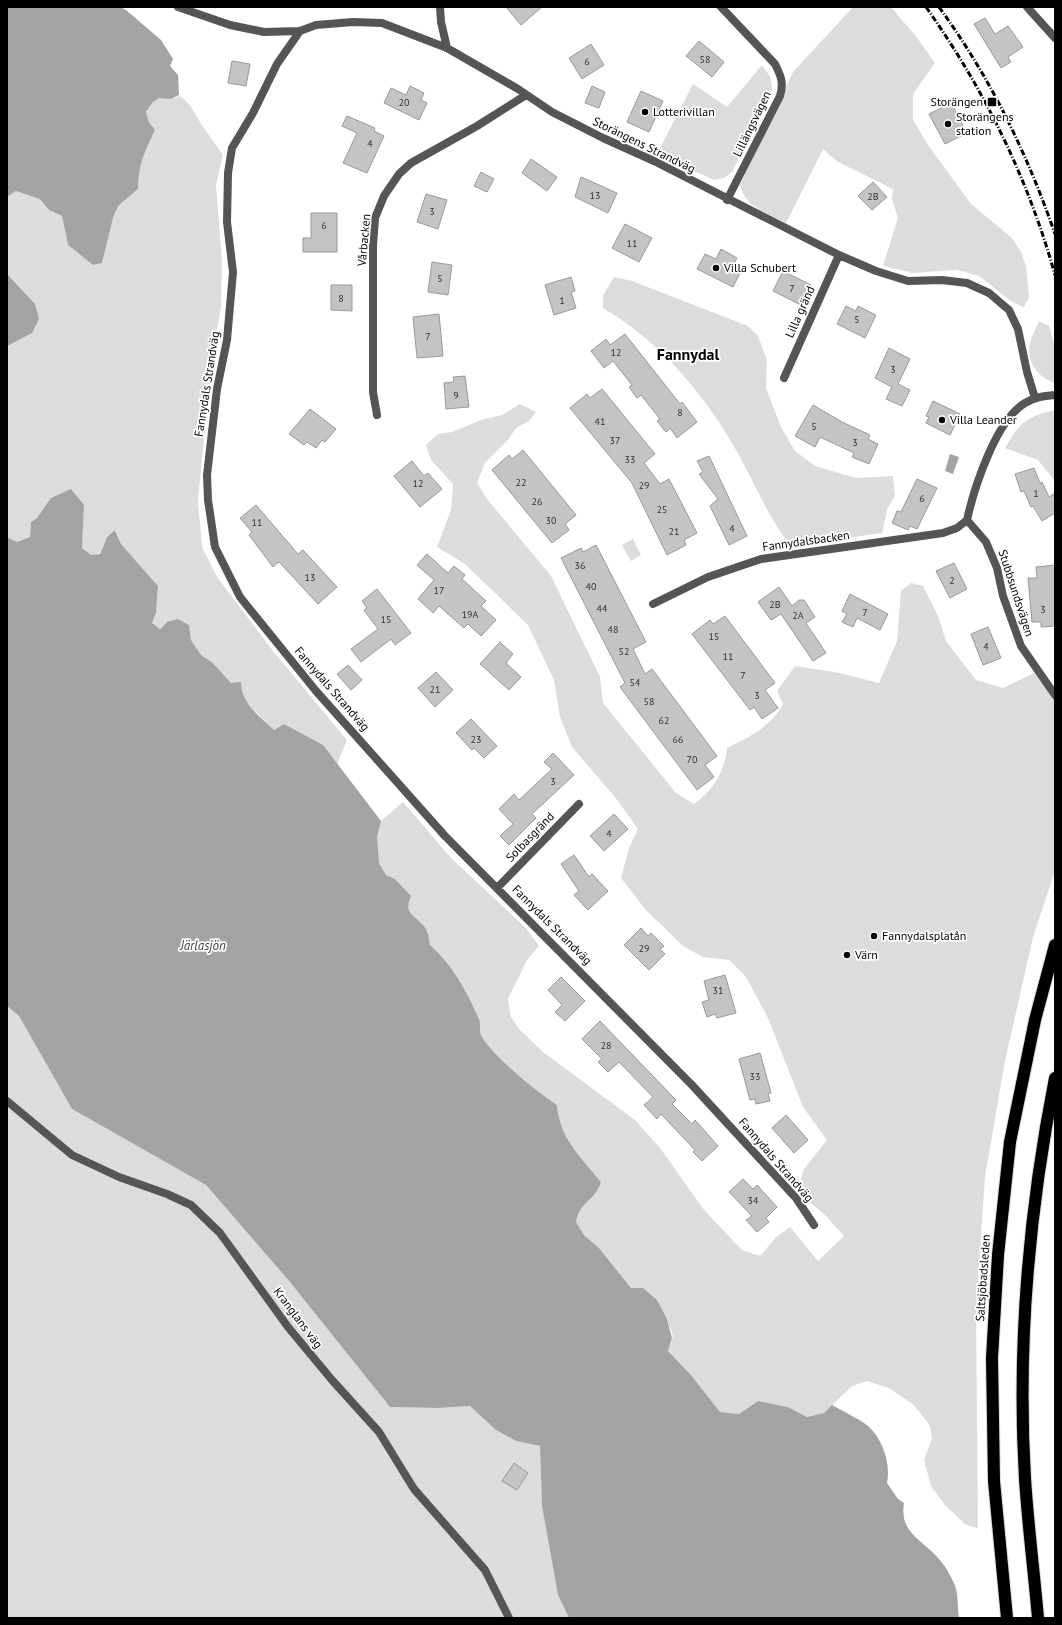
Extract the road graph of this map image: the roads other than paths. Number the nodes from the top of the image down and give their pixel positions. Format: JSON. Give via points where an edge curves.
{"nodes":[{"id":1,"x":178,"y":7,"type":"edge"},
{"id":2,"x":440,"y":7,"type":"edge"},
{"id":3,"x":721,"y":7,"type":"edge"},
{"id":4,"x":1027,"y":7,"type":"edge"},
{"id":5,"x":300,"y":31,"type":"junction"},
{"id":6,"x":1055,"y":38,"type":"edge"},
{"id":7,"x":447,"y":48,"type":"junction"},
{"id":8,"x":526,"y":95,"type":"junction"},
{"id":9,"x":727,"y":200,"type":"junction"},
{"id":10,"x":839,"y":255,"type":"junction"},
{"id":11,"x":784,"y":378,"type":"dead end"},
{"id":12,"x":1055,"y":395,"type":"edge"},
{"id":13,"x":1035,"y":398,"type":"junction"},
{"id":14,"x":377,"y":415,"type":"dead end"},
{"id":15,"x":967,"y":520,"type":"junction"},
{"id":16,"x":653,"y":604,"type":"dead end"},
{"id":17,"x":1055,"y":695,"type":"edge"},
{"id":18,"x":579,"y":804,"type":"dead end"},
{"id":19,"x":497,"y":888,"type":"junction"},
{"id":20,"x":1055,"y":945,"type":"edge"},
{"id":21,"x":1055,"y":1078,"type":"edge"},
{"id":22,"x":7,"y":1101,"type":"edge"},
{"id":23,"x":814,"y":1226,"type":"dead end"},
{"id":24,"x":509,"y":1618,"type":"edge"},
{"id":25,"x":1007,"y":1618,"type":"edge"},
{"id":26,"x":1038,"y":1618,"type":"edge"}],
"edges":[{"from":1,"to":5,"type":"street","name":"Storängens Strandväg","via":[[264,32]]},
{"from":2,"to":7,"type":"street"},
{"from":3,"to":9,"type":"street","name":"Lillängsvägen","via":[[775,64],[783,86]]},
{"from":4,"to":6,"type":"street"},
{"from":5,"to":7,"type":"street","name":"Storängens Strandväg","via":[[353,22],[382,23]]},
{"from":5,"to":19,"type":"street","name":"Fannydals Strandväg","via":[[277,64],[232,148],[228,173],[227,222],[233,272],[227,340],[217,389],[207,475],[215,547],[240,597],[316,691],[445,836]]},
{"from":7,"to":8,"type":"street","name":"Storängens Strandväg"},
{"from":8,"to":9,"type":"street","name":"Storängens Strandväg","via":[[552,112],[654,161]]},
{"from":8,"to":14,"type":"street","name":"Vårbacken","via":[[411,163],[399,174],[384,196],[375,218],[373,246],[373,392]]},
{"from":9,"to":10,"type":"street","name":"Storängens Strandväg"},
{"from":10,"to":11,"type":"street","name":"Lilla gränd"},
{"from":10,"to":13,"type":"street","name":"Storängens Strandväg","via":[[908,281],[942,280],[967,283],[989,293],[1009,310],[1015,319]]},
{"from":12,"to":13,"type":"street"},
{"from":13,"to":15,"type":"street","via":[[1024,403],[1007,420],[974,492]]},
{"from":15,"to":16,"type":"street","name":"Fannydalsbacken","via":[[943,533],[761,559],[708,577]]},
{"from":15,"to":17,"type":"street","name":"Stubbsundsvägen","via":[[986,542],[997,568],[1003,596],[1021,646]]},
{"from":18,"to":19,"type":"street","name":"Solbasgränd"},
{"from":19,"to":23,"type":"street","name":"Fannydals Strandväg","via":[[691,1084],[796,1198]]},
{"from":20,"to":25,"type":"highway","name":"Saltsjöbadsleden","via":[[1035,1020],[1010,1142],[998,1255],[992,1358],[994,1481]]},
{"from":21,"to":26,"type":"highway","via":[[1041,1148],[1029,1256],[1023,1357],[1025,1479]]},
{"from":22,"to":24,"type":"street","name":"Kranglans väg","via":[[72,1155],[119,1177],[191,1205],[220,1233],[288,1327],[378,1432],[414,1489],[484,1570]]}]}
